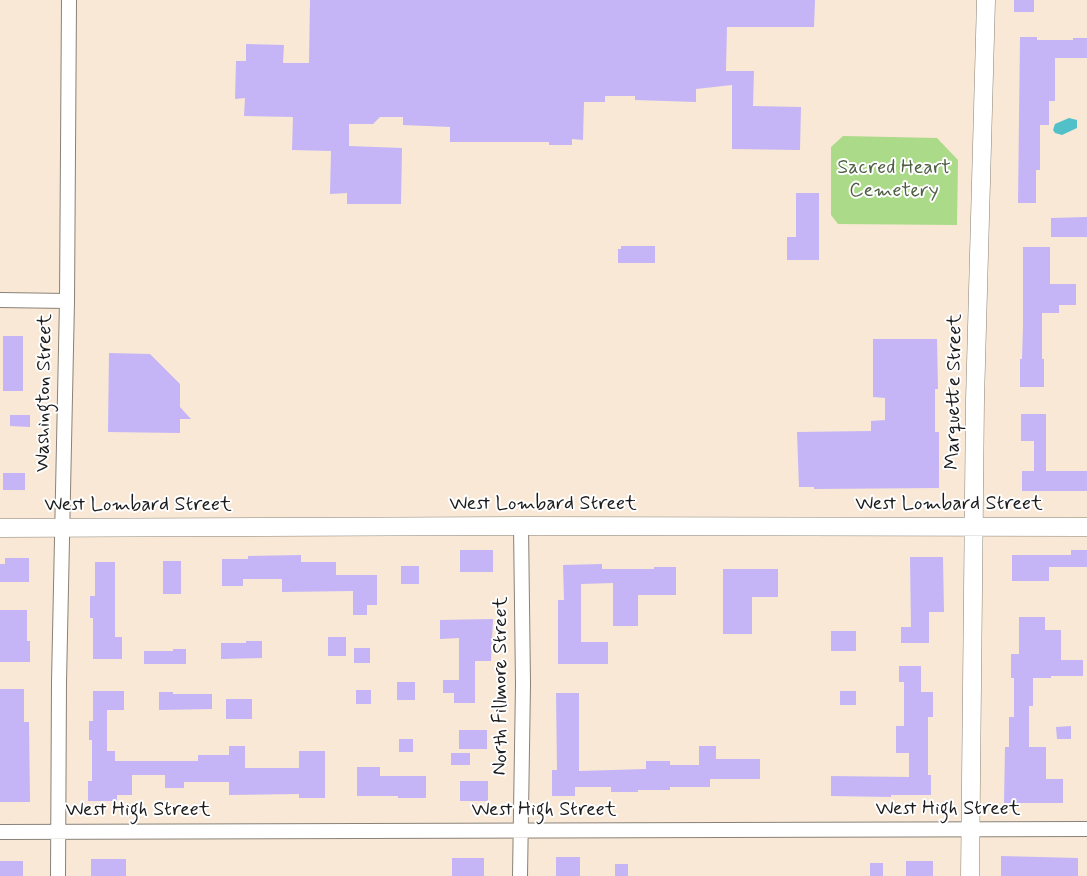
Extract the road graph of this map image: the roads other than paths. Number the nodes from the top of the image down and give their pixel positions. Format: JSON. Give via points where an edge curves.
{"nodes":[{"id":1,"x":70,"y":0,"type":"edge"},
{"id":2,"x":986,"y":0,"type":"edge"},
{"id":3,"x":0,"y":300,"type":"edge"},
{"id":4,"x":67,"y":301,"type":"junction"},
{"id":5,"x":521,"y":526,"type":"junction"},
{"id":6,"x":973,"y":526,"type":"junction"},
{"id":7,"x":1087,"y":527,"type":"edge"},
{"id":8,"x":0,"y":528,"type":"edge"},
{"id":9,"x":63,"y":528,"type":"junction"},
{"id":10,"x":971,"y":830,"type":"junction"},
{"id":11,"x":1087,"y":830,"type":"edge"},
{"id":12,"x":58,"y":831,"type":"junction"},
{"id":13,"x":521,"y":831,"type":"junction"},
{"id":14,"x":0,"y":832,"type":"edge"},
{"id":15,"x":58,"y":876,"type":"edge"},
{"id":16,"x":520,"y":876,"type":"edge"},
{"id":17,"x":970,"y":876,"type":"edge"}],
"edges":[{"from":1,"to":4,"type":"street","name":"Washington Street"},
{"from":2,"to":6,"type":"street","name":"Marquette Street"},
{"from":3,"to":4,"type":"street"},
{"from":4,"to":9,"type":"street","name":"Washington Street"},
{"from":5,"to":6,"type":"street","name":"West Lombard Street"},
{"from":5,"to":9,"type":"street","name":"West Lombard Street"},
{"from":5,"to":13,"type":"street","name":"North Fillmore Street"},
{"from":6,"to":7,"type":"street","name":"West Lombard Street"},
{"from":6,"to":10,"type":"street","name":"Marquette Street"},
{"from":8,"to":9,"type":"street","name":"West Lombard Street"},
{"from":9,"to":12,"type":"street","name":"Washington Street"},
{"from":10,"to":11,"type":"street","name":"West High Street"},
{"from":10,"to":13,"type":"street","name":"West High Street"},
{"from":10,"to":17,"type":"street","name":"Marquette Street"},
{"from":12,"to":13,"type":"street","name":"West High Street"},
{"from":12,"to":14,"type":"street","name":"West High Street"},
{"from":12,"to":15,"type":"street","name":"Washington Street"},
{"from":13,"to":16,"type":"street","name":"North Fillmore Street"}]}
